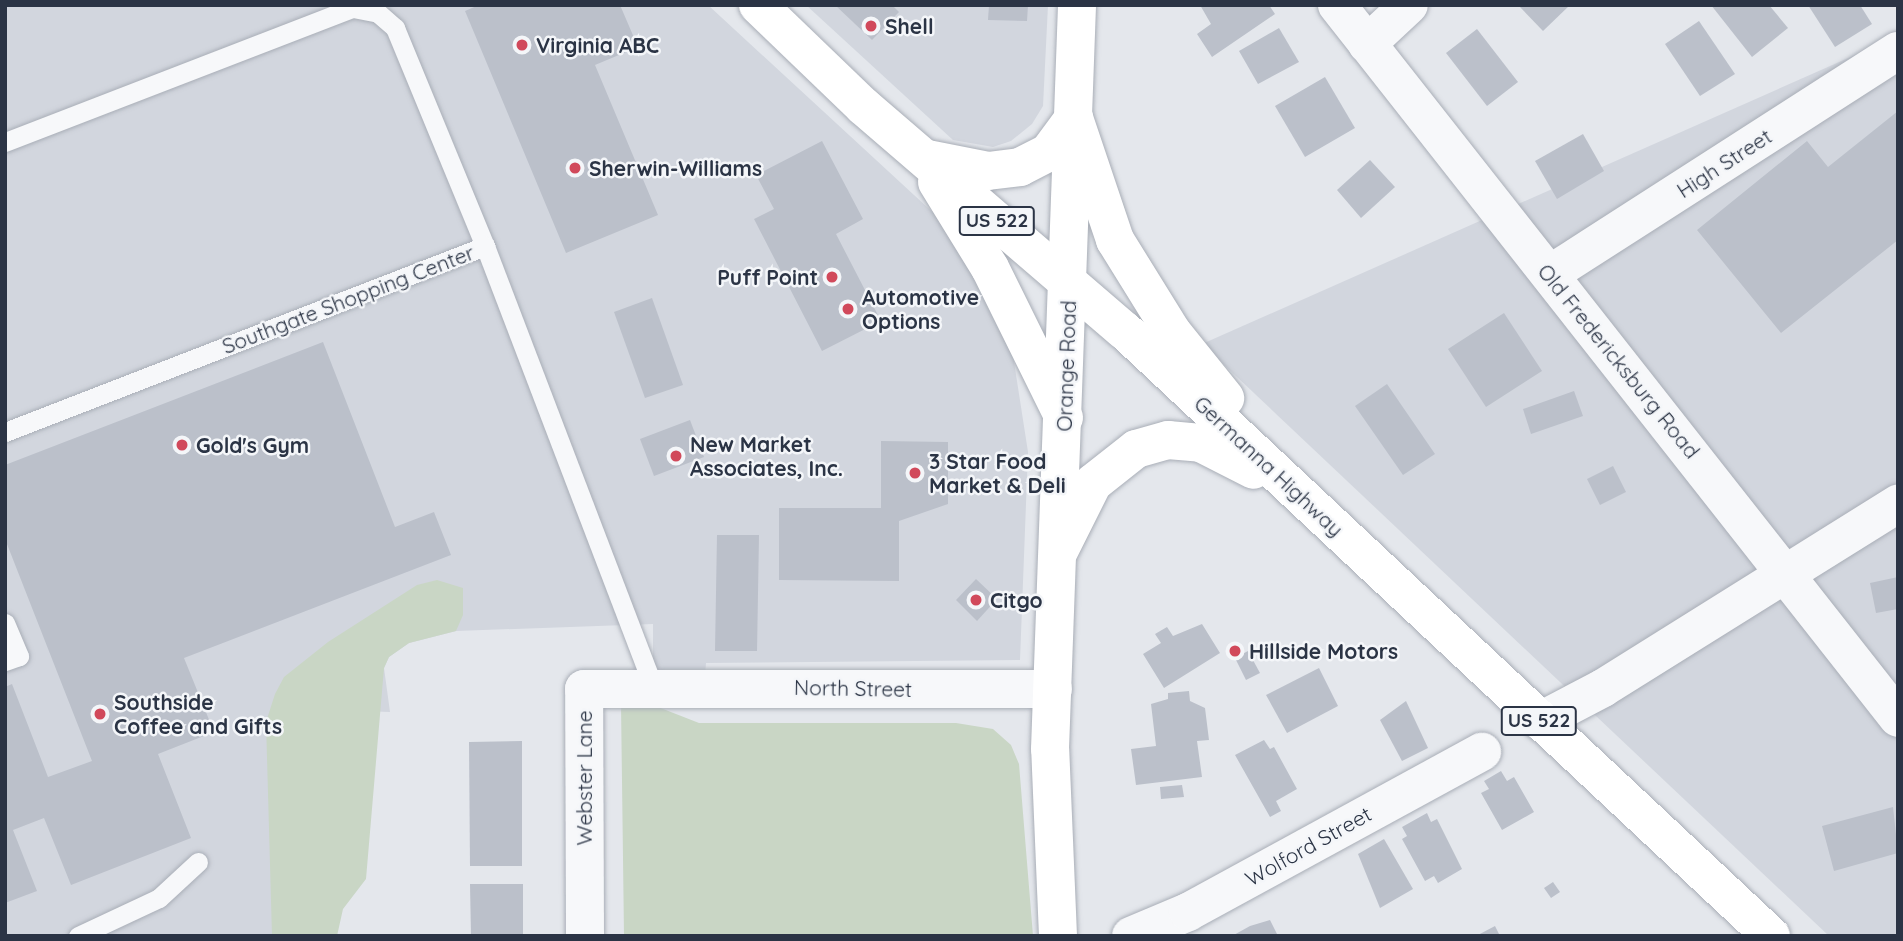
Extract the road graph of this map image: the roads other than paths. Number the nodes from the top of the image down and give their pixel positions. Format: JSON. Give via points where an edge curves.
{"nodes":[{"id":1,"x":758,"y":5,"type":"edge"},
{"id":2,"x":1077,"y":5,"type":"edge"},
{"id":3,"x":1337,"y":5,"type":"edge"},
{"id":4,"x":1409,"y":5,"type":"edge"},
{"id":5,"x":1367,"y":44,"type":"junction"},
{"id":6,"x":1898,"y":51,"type":"edge"},
{"id":7,"x":1074,"y":118,"type":"junction"},
{"id":8,"x":5,"y":142,"type":"edge"},
{"id":9,"x":925,"y":159,"type":"junction"},
{"id":10,"x":485,"y":246,"type":"junction"},
{"id":11,"x":1550,"y":274,"type":"junction"},
{"id":12,"x":1069,"y":283,"type":"junction"},
{"id":13,"x":1064,"y":418,"type":"junction"},
{"id":14,"x":5,"y":432,"type":"edge"},
{"id":15,"x":1310,"y":504,"type":"junction"},
{"id":16,"x":1898,"y":504,"type":"edge"},
{"id":17,"x":1059,"y":551,"type":"junction"},
{"id":18,"x":1788,"y":573,"type":"junction"},
{"id":19,"x":5,"y":623,"type":"edge"},
{"id":20,"x":5,"y":660,"type":"edge"},
{"id":21,"x":653,"y":686,"type":"junction"},
{"id":22,"x":1053,"y":689,"type":"junction"},
{"id":23,"x":1898,"y":718,"type":"edge"},
{"id":24,"x":1539,"y":721,"type":"junction"},
{"id":25,"x":1482,"y":752,"type":"dead end"},
{"id":26,"x":198,"y":862,"type":"dead end"},
{"id":27,"x":78,"y":936,"type":"edge"},
{"id":28,"x":585,"y":936,"type":"edge"},
{"id":29,"x":1058,"y":936,"type":"edge"},
{"id":30,"x":1131,"y":936,"type":"edge"},
{"id":31,"x":1771,"y":936,"type":"edge"}],
"edges":[{"from":1,"to":9,"type":"main road","name":"Germanna Highway","number":"US 522"},
{"from":2,"to":7,"type":"main road","name":"Orange Road"},
{"from":3,"to":5,"type":"street","name":"Old Fredericksburg Road"},
{"from":4,"to":5,"type":"street"},
{"from":5,"to":11,"type":"street","name":"Old Fredericksburg Road"},
{"from":6,"to":11,"type":"street","name":"High Street"},
{"from":7,"to":9,"type":"main road","via":[[1048,153],[1020,167],[988,171]]},
{"from":7,"to":12,"type":"main road","name":"Orange Road"},
{"from":7,"to":15,"type":"main road","via":[[1115,240],[1142,288]]},
{"from":8,"to":10,"type":"lane","via":[[353,8],[379,13],[395,28]]},
{"from":9,"to":12,"type":"main road","name":"Germanna Highway","number":"US 522"},
{"from":9,"to":13,"type":"main road","via":[[990,268]]},
{"from":10,"to":14,"type":"lane","name":"Southgate Shopping Center"},
{"from":10,"to":21,"type":"lane","name":"Southgate Shopping Center"},
{"from":11,"to":18,"type":"street","name":"Old Fredericksburg Road"},
{"from":12,"to":13,"type":"main road","name":"Orange Road"},
{"from":12,"to":15,"type":"main road","name":"Germanna Highway","number":"US 522"},
{"from":13,"to":17,"type":"main road","name":"Orange Road"},
{"from":15,"to":17,"type":"main road","via":[[1227,454],[1201,443],[1168,440],[1136,449],[1112,463],[1093,483]]},
{"from":15,"to":24,"type":"main road","name":"Germanna Highway","number":"US 522"},
{"from":16,"to":18,"type":"street"},
{"from":17,"to":22,"type":"main road","name":"Orange Road"},
{"from":18,"to":23,"type":"street","name":"Old Fredericksburg Road"},
{"from":18,"to":24,"type":"street"},
{"from":19,"to":20,"type":"lane","via":[[19,656]]},
{"from":21,"to":22,"type":"street","name":"North Street"},
{"from":21,"to":28,"type":"street","name":"Webster Lane","via":[[584,689]]},
{"from":22,"to":29,"type":"main road","name":"Orange Road","via":[[1050,749]]},
{"from":24,"to":31,"type":"main road","name":"Germanna Highway","number":"US 522"},
{"from":25,"to":30,"type":"street","name":"Wolford Street","via":[[1188,912]]},
{"from":26,"to":27,"type":"lane","via":[[159,898]]}]}
